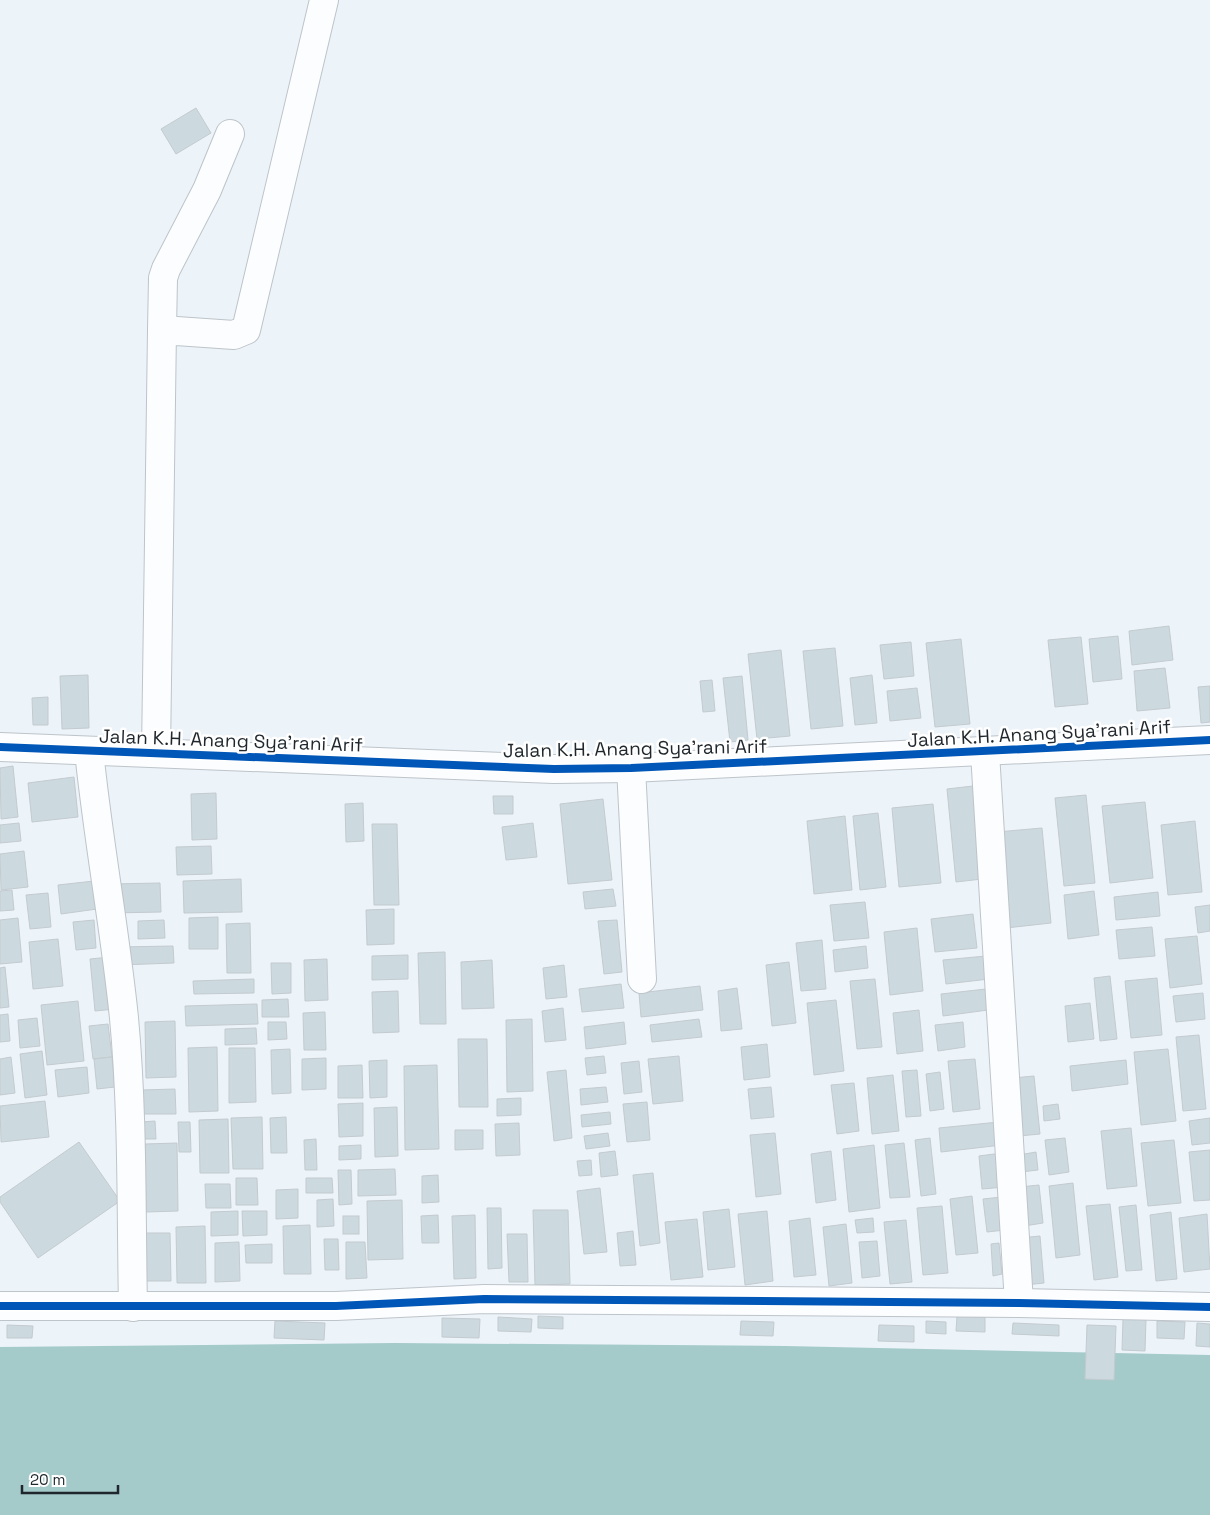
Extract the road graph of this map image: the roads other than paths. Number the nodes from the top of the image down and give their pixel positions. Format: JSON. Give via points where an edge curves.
{"nodes":[{"id":1,"x":324,"y":0,"type":"edge"},
{"id":2,"x":230,"y":134,"type":"dead end"},
{"id":3,"x":162,"y":330,"type":"junction"},
{"id":4,"x":1210,"y":740,"type":"edge"},
{"id":5,"x":0,"y":746,"type":"edge"},
{"id":6,"x":89,"y":751,"type":"junction"},
{"id":7,"x":156,"y":752,"type":"junction"},
{"id":8,"x":985,"y":753,"type":"junction"},
{"id":9,"x":631,"y":768,"type":"junction"},
{"id":10,"x":642,"y":979,"type":"dead end"},
{"id":11,"x":1020,"y":1302,"type":"junction"},
{"id":12,"x":0,"y":1306,"type":"edge"},
{"id":13,"x":133,"y":1307,"type":"junction"},
{"id":14,"x":1210,"y":1307,"type":"edge"}],
"edges":[{"from":1,"to":3,"type":"street","via":[[246,330],[234,335]]},
{"from":2,"to":3,"type":"street","via":[[207,190],[166,268]]},
{"from":3,"to":7,"type":"street"},
{"from":4,"to":8,"type":"street","name":"Jalan K.H. Anang Sya'rani Arif"},
{"from":5,"to":6,"type":"street","name":"Jalan K.H. Anang Sya'rani Arif"},
{"from":6,"to":7,"type":"street","name":"Jalan K.H. Anang Sya'rani Arif"},
{"from":6,"to":13,"type":"street","via":[[124,1017]]},
{"from":7,"to":9,"type":"street","name":"Jalan K.H. Anang Sya'rani Arif","via":[[554,769]]},
{"from":8,"to":9,"type":"street","name":"Jalan K.H. Anang Sya'rani Arif"},
{"from":8,"to":11,"type":"street"},
{"from":9,"to":10,"type":"street"},
{"from":11,"to":13,"type":"street","via":[[484,1299],[336,1306]]},
{"from":11,"to":14,"type":"street"},
{"from":12,"to":13,"type":"street"}]}
